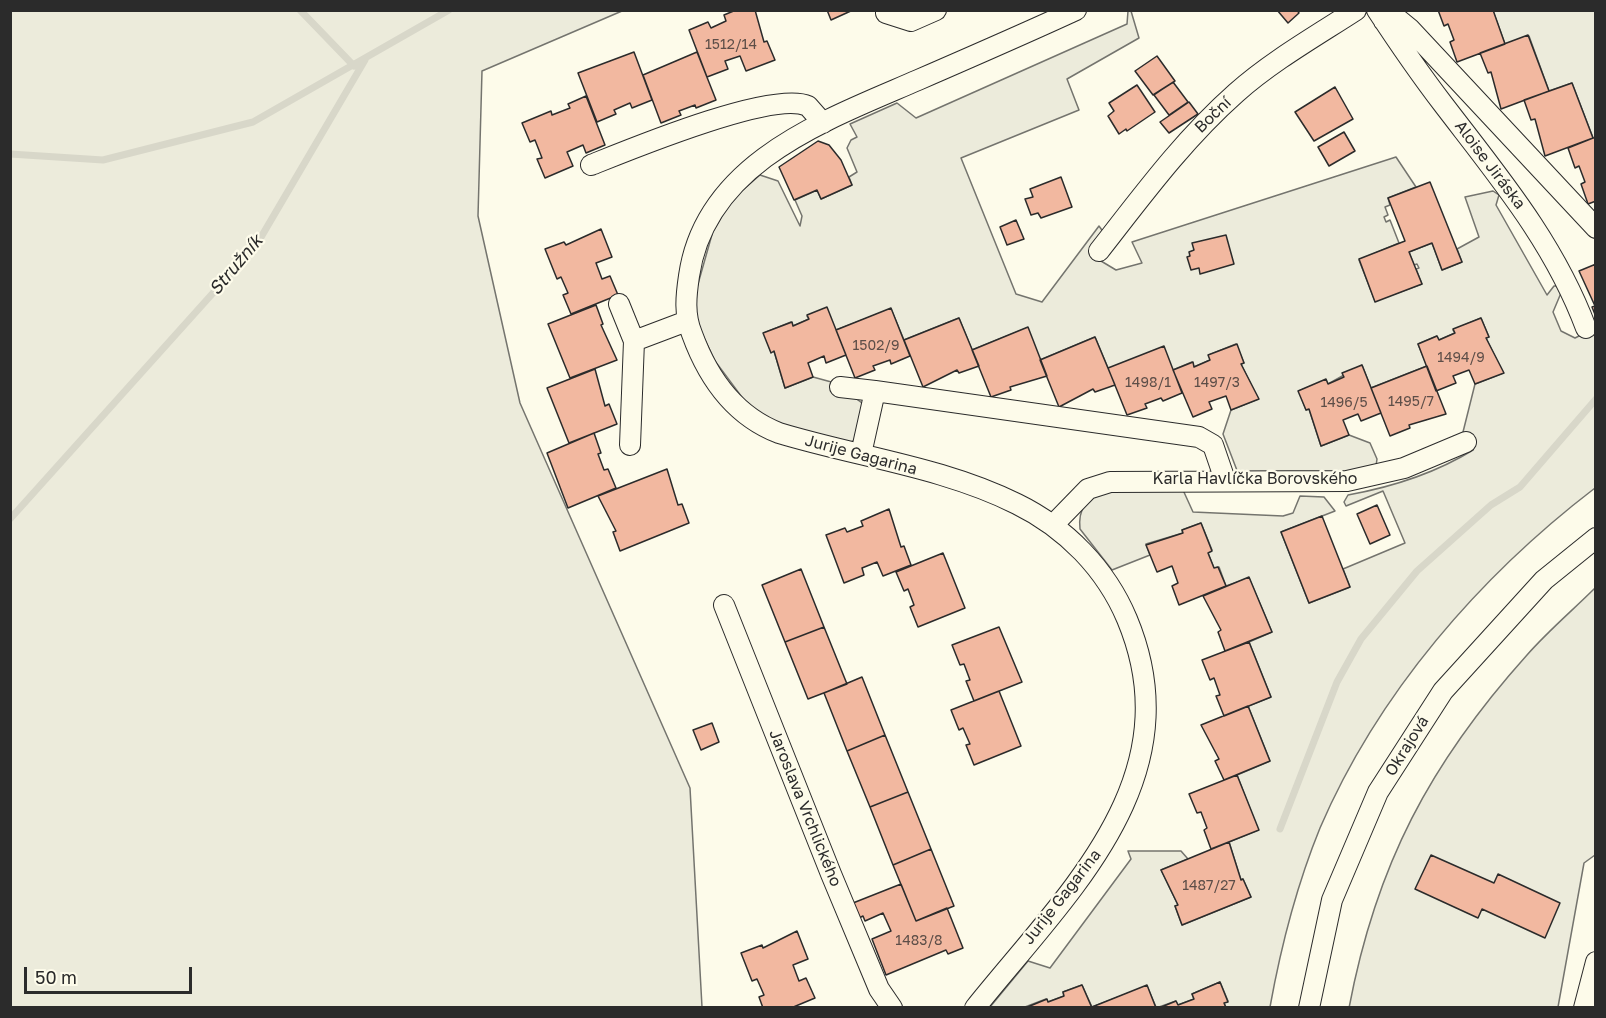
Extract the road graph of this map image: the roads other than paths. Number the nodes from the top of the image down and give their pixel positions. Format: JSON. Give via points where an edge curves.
{"nodes":[{"id":1,"x":936,"y":10,"type":"edge"},
{"id":2,"x":1076,"y":10,"type":"edge"},
{"id":3,"x":1356,"y":10,"type":"edge"},
{"id":4,"x":886,"y":13,"type":"dead end"},
{"id":5,"x":1380,"y":16,"type":"edge"},
{"id":6,"x":823,"y":123,"type":"junction"},
{"id":7,"x":591,"y":165,"type":"dead end"},
{"id":8,"x":1596,"y":228,"type":"edge"},
{"id":9,"x":1099,"y":251,"type":"dead end"},
{"id":10,"x":619,"y":304,"type":"dead end"},
{"id":11,"x":687,"y":321,"type":"junction"},
{"id":12,"x":1586,"y":328,"type":"dead end"},
{"id":13,"x":634,"y":341,"type":"junction"},
{"id":14,"x":840,"y":387,"type":"dead end"},
{"id":15,"x":874,"y":392,"type":"junction"},
{"id":16,"x":1466,"y":442,"type":"dead end"},
{"id":17,"x":630,"y":445,"type":"dead end"},
{"id":18,"x":861,"y":454,"type":"junction"},
{"id":19,"x":1225,"y":480,"type":"junction"},
{"id":20,"x":1053,"y":525,"type":"junction"},
{"id":21,"x":1596,"y":538,"type":"edge"},
{"id":22,"x":724,"y":605,"type":"dead end"},
{"id":23,"x":1596,"y":962,"type":"edge"},
{"id":24,"x":892,"y":1008,"type":"edge"},
{"id":25,"x":975,"y":1008,"type":"edge"},
{"id":26,"x":1309,"y":1008,"type":"edge"},
{"id":27,"x":1584,"y":1008,"type":"edge"}],
"edges":[{"from":1,"to":4,"type":"street","via":[[911,21]]},
{"from":2,"to":6,"type":"street","name":"Jurije Gagarina"},
{"from":3,"to":9,"type":"street","name":"Boční","via":[[1238,92],[1163,169]]},
{"from":5,"to":8,"type":"street","via":[[1399,20],[1410,29]]},
{"from":5,"to":12,"type":"street","name":"Aloise Jiráska","via":[[1443,105],[1519,201],[1565,275]]},
{"from":6,"to":7,"type":"street","via":[[808,106],[788,102],[710,120]]},
{"from":6,"to":11,"type":"street","name":"Jurije Gagarina","via":[[756,164],[715,206],[692,256]]},
{"from":10,"to":13,"type":"street"},
{"from":11,"to":13,"type":"street"},
{"from":11,"to":18,"type":"street","name":"Jurije Gagarina","via":[[707,368],[728,398],[747,416],[779,433]]},
{"from":13,"to":17,"type":"street"},
{"from":14,"to":15,"type":"street"},
{"from":15,"to":18,"type":"street"},
{"from":15,"to":19,"type":"street","via":[[1199,437],[1214,445]]},
{"from":16,"to":19,"type":"street","name":"Karla Havlíčka Borovského","via":[[1404,468],[1364,479]]},
{"from":18,"to":20,"type":"street","name":"Jurije Gagarina","via":[[991,492]]},
{"from":19,"to":20,"type":"street","name":"Karla Havlíčka Borovského","via":[[1110,482],[1088,489]]},
{"from":20,"to":25,"type":"street","name":"Jurije Gagarina","via":[[1099,570],[1123,608],[1146,682],[1144,741],[1127,798],[1105,841]]},
{"from":21,"to":26,"type":"street","name":"Okrajová","via":[[1544,580],[1443,691],[1378,792],[1332,900]]},
{"from":22,"to":24,"type":"street","name":"Jaroslava Vrchlického","via":[[831,874],[879,989]]},
{"from":23,"to":27,"type":"street"}]}
